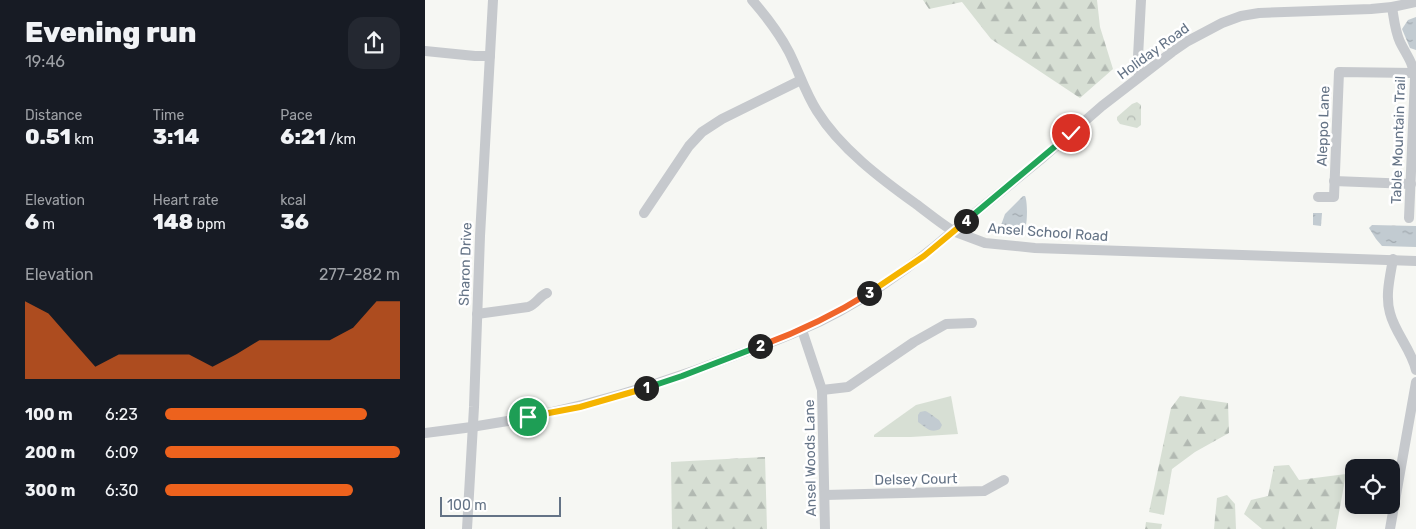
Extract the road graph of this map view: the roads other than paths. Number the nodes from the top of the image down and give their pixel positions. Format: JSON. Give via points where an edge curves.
{"nodes":[{"id":1,"x":493,"y":0,"type":"edge"},
{"id":2,"x":752,"y":0,"type":"edge"},
{"id":3,"x":1141,"y":0,"type":"edge"},
{"id":4,"x":1416,"y":2,"type":"edge"},
{"id":5,"x":1309,"y":5,"type":"edge"},
{"id":6,"x":1392,"y":7,"type":"junction"},
{"id":7,"x":425,"y":51,"type":"edge"},
{"id":8,"x":490,"y":56,"type":"junction"},
{"id":9,"x":1414,"y":74,"type":"junction"},
{"id":10,"x":1139,"y":76,"type":"junction"},
{"id":11,"x":801,"y":80,"type":"junction"},
{"id":12,"x":1335,"y":181,"type":"junction"},
{"id":13,"x":1411,"y":184,"type":"junction"},
{"id":14,"x":1318,"y":197,"type":"dead end"},
{"id":15,"x":644,"y":212,"type":"dead end"},
{"id":16,"x":1409,"y":218,"type":"dead end"},
{"id":17,"x":953,"y":231,"type":"junction"},
{"id":18,"x":1393,"y":259,"type":"junction"},
{"id":19,"x":1416,"y":261,"type":"edge"},
{"id":20,"x":547,"y":293,"type":"dead end"},
{"id":21,"x":477,"y":314,"type":"junction"},
{"id":22,"x":972,"y":323,"type":"dead end"},
{"id":23,"x":802,"y":330,"type":"junction"},
{"id":24,"x":1416,"y":370,"type":"edge"},
{"id":25,"x":1416,"y":382,"type":"edge"},
{"id":26,"x":822,"y":390,"type":"junction"},
{"id":27,"x":473,"y":427,"type":"junction"},
{"id":28,"x":1412,"y":429,"type":"edge"},
{"id":29,"x":425,"y":433,"type":"edge"},
{"id":30,"x":1005,"y":480,"type":"dead end"},
{"id":31,"x":825,"y":495,"type":"junction"},
{"id":32,"x":467,"y":529,"type":"edge"},
{"id":33,"x":825,"y":529,"type":"edge"},
{"id":34,"x":1389,"y":529,"type":"edge"}],
"edges":[{"from":1,"to":8,"type":"street","name":"Sharon Drive"},
{"from":2,"to":11,"type":"street","name":"Ansel School Road","via":[[783,41]]},
{"from":3,"to":10,"type":"street"},
{"from":4,"to":6,"type":"street","name":"Holiday Road"},
{"from":5,"to":6,"type":"street","name":"Holiday Road"},
{"from":5,"to":10,"type":"street","name":"Holiday Road","via":[[1227,21],[1188,41]]},
{"from":6,"to":9,"type":"street","name":"Table Mountain Trail","via":[[1395,28],[1410,57]]},
{"from":7,"to":8,"type":"street"},
{"from":8,"to":21,"type":"street","name":"Sharon Drive"},
{"from":9,"to":12,"type":"street","name":"Aleppo Lane","via":[[1339,72]]},
{"from":9,"to":13,"type":"street","name":"Table Mountain Trail"},
{"from":10,"to":17,"type":"street","name":"Holiday Road"},
{"from":11,"to":15,"type":"street","via":[[702,132]]},
{"from":11,"to":17,"type":"street","name":"Ansel School Road","via":[[825,121],[858,157],[883,180]]},
{"from":12,"to":13,"type":"street"},
{"from":12,"to":14,"type":"street","name":"Aleppo Lane","via":[[1334,197]]},
{"from":13,"to":16,"type":"street","name":"Table Mountain Trail"},
{"from":17,"to":18,"type":"street","name":"Ansel School Road","via":[[985,243],[1035,248]]},
{"from":17,"to":23,"type":"street","via":[[924,256],[879,286]]},
{"from":18,"to":19,"type":"street","name":"Ansel School Road"},
{"from":18,"to":24,"type":"street","via":[[1388,291],[1390,313]]},
{"from":20,"to":21,"type":"street","via":[[532,306]]},
{"from":21,"to":27,"type":"street","name":"Sharon Drive"},
{"from":22,"to":26,"type":"street","via":[[945,324],[848,387]]},
{"from":23,"to":26,"type":"street","name":"Ansel Woods Lane"},
{"from":23,"to":27,"type":"street","via":[[636,392],[580,407]]},
{"from":25,"to":28,"type":"street"},
{"from":26,"to":31,"type":"street","name":"Ansel Woods Lane"},
{"from":27,"to":29,"type":"street"},
{"from":27,"to":32,"type":"street","name":"Sharon Drive"},
{"from":28,"to":34,"type":"street"},
{"from":30,"to":31,"type":"street","name":"Delsey Court","via":[[984,491]]},
{"from":31,"to":33,"type":"street","name":"Ansel Woods Lane"}]}
